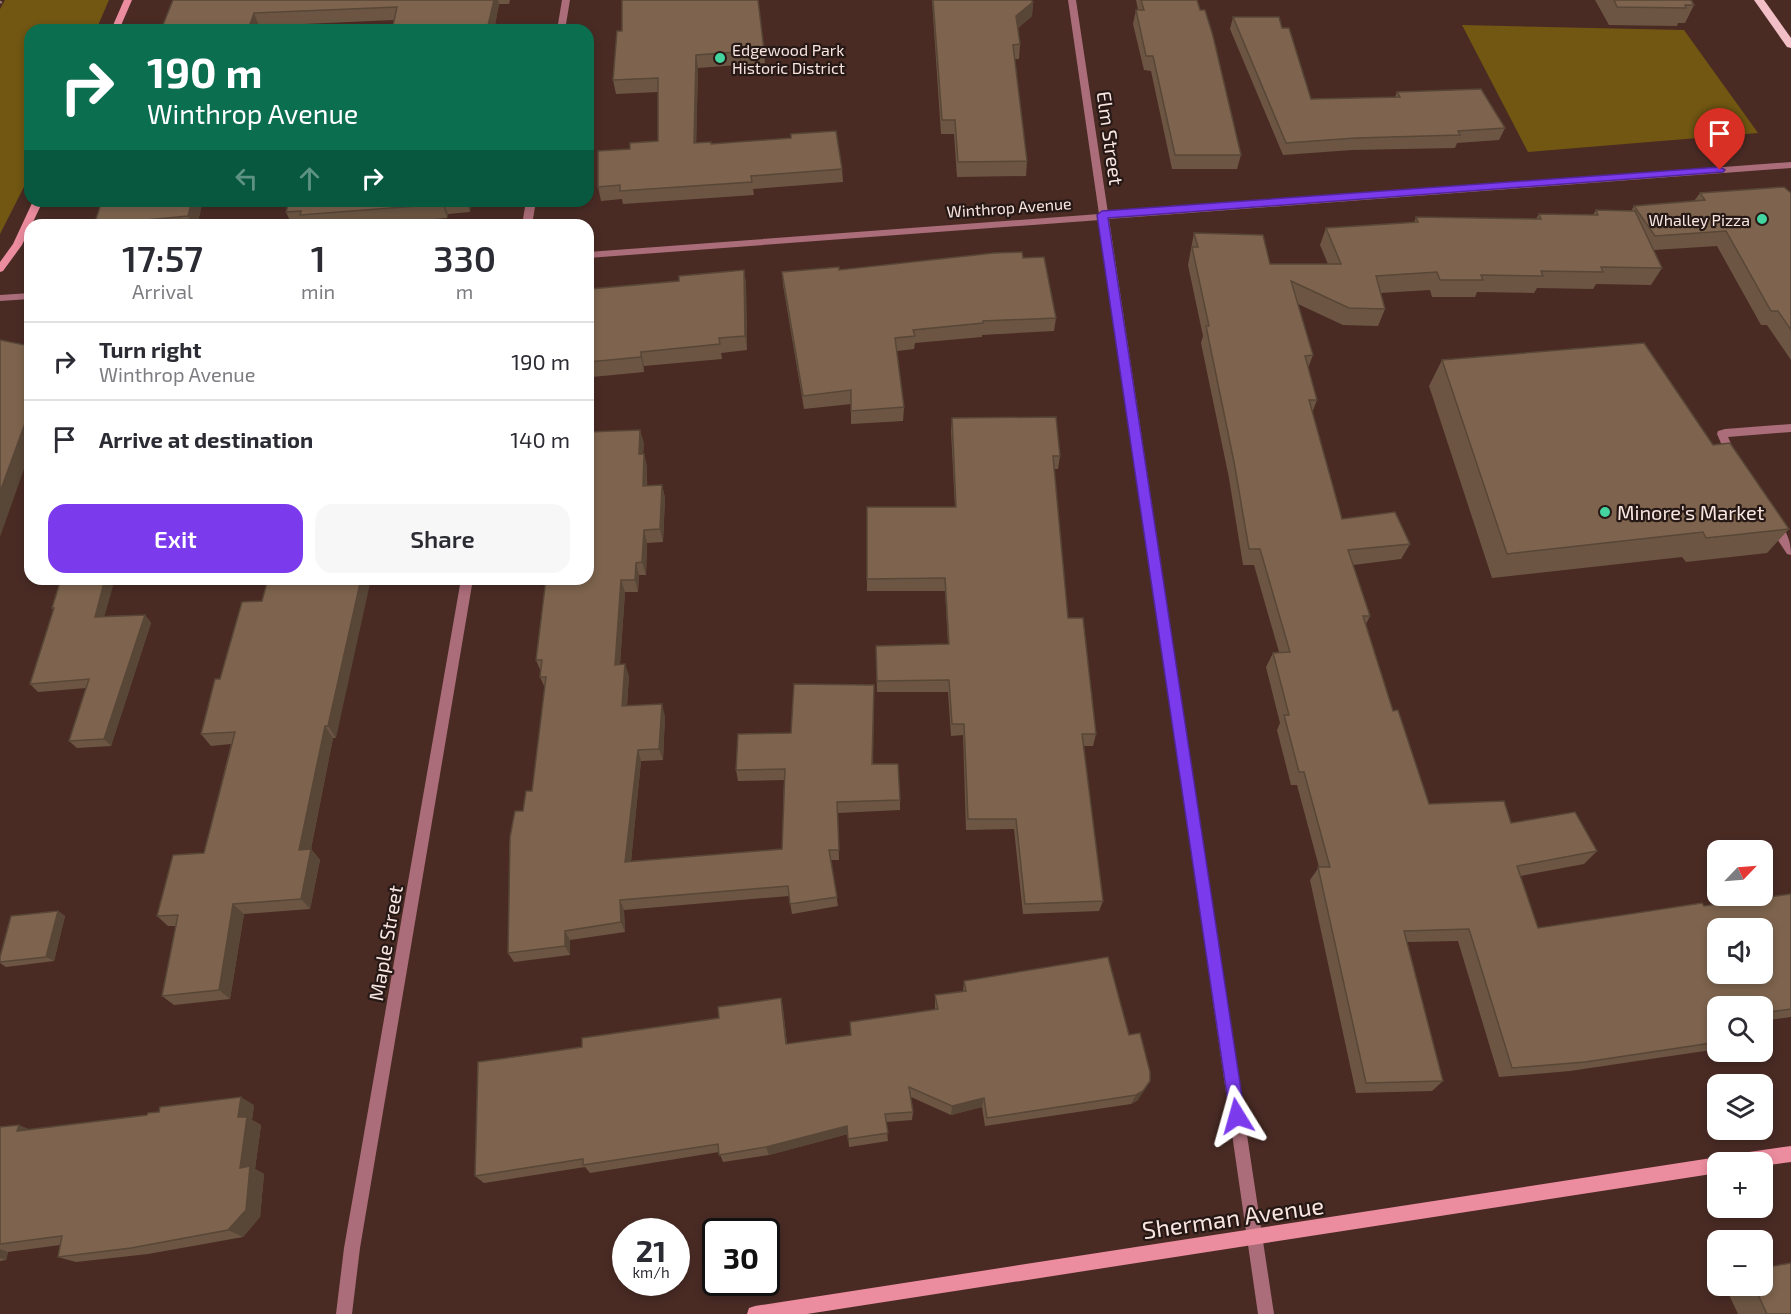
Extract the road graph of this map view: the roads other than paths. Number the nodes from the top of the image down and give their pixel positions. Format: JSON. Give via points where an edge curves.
{"nodes":[{"id":1,"x":128,"y":0,"type":"edge"},
{"id":2,"x":566,"y":0,"type":"edge"},
{"id":3,"x":1072,"y":0,"type":"edge"},
{"id":4,"x":1759,"y":0,"type":"edge"},
{"id":5,"x":118,"y":24,"type":"edge"},
{"id":6,"x":562,"y":24,"type":"edge"},
{"id":7,"x":1791,"y":45,"type":"edge"},
{"id":8,"x":1791,"y":165,"type":"edge"},
{"id":9,"x":1102,"y":215,"type":"junction"},
{"id":10,"x":24,"y":230,"type":"edge"},
{"id":11,"x":594,"y":255,"type":"edge"},
{"id":12,"x":0,"y":269,"type":"edge"},
{"id":13,"x":24,"y":296,"type":"edge"},
{"id":14,"x":0,"y":298,"type":"edge"},
{"id":15,"x":1791,"y":428,"type":"edge"},
{"id":16,"x":1736,"y":462,"type":"edge"},
{"id":17,"x":1766,"y":511,"type":"edge"},
{"id":18,"x":1791,"y":551,"type":"edge"},
{"id":19,"x":466,"y":585,"type":"edge"},
{"id":20,"x":1791,"y":1154,"type":"edge"},
{"id":21,"x":1773,"y":1157,"type":"edge"},
{"id":22,"x":1707,"y":1167,"type":"edge"},
{"id":23,"x":1255,"y":1238,"type":"junction"},
{"id":24,"x":344,"y":1314,"type":"edge"},
{"id":25,"x":755,"y":1314,"type":"edge"},
{"id":26,"x":1266,"y":1314,"type":"edge"}],
"edges":[{"from":1,"to":5,"type":"main road"},
{"from":2,"to":6,"type":"street"},
{"from":3,"to":9,"type":"street","name":"Elm Street"},
{"from":4,"to":7,"type":"main road"},
{"from":8,"to":9,"type":"street","name":"Winthrop Avenue"},
{"from":9,"to":11,"type":"street","name":"Winthrop Avenue"},
{"from":9,"to":23,"type":"street","name":"Elm Street"},
{"from":10,"to":12,"type":"main road"},
{"from":13,"to":14,"type":"street"},
{"from":15,"to":16,"type":"street","via":[[1722,434]]},
{"from":17,"to":18,"type":"street"},
{"from":19,"to":24,"type":"street","name":"Maple Street"},
{"from":20,"to":21,"type":"main road"},
{"from":22,"to":23,"type":"main road","name":"Sherman Avenue"},
{"from":23,"to":25,"type":"main road","name":"Sherman Avenue"},
{"from":23,"to":26,"type":"street","name":"Elm Street"}]}
